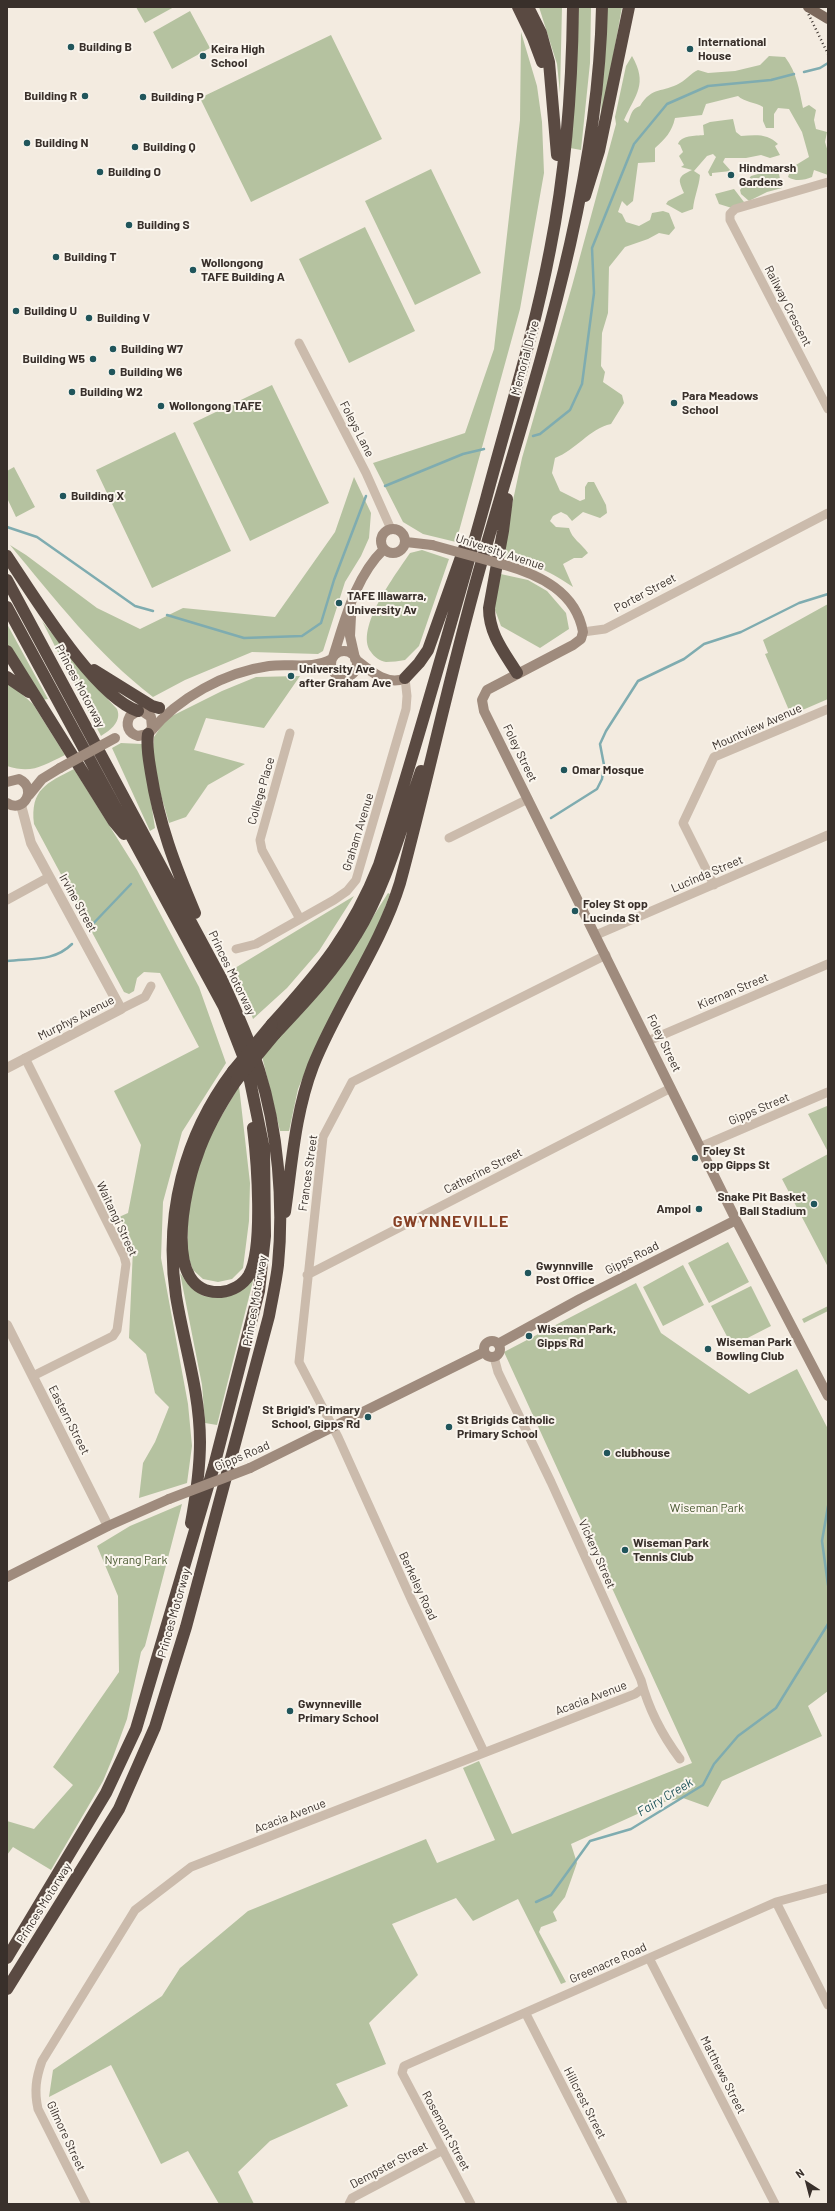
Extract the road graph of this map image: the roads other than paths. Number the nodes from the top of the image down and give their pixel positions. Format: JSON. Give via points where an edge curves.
{"nodes":[{"id":1,"x":518,"y":7,"type":"edge"},
{"id":2,"x":528,"y":7,"type":"edge"},
{"id":3,"x":573,"y":7,"type":"edge"},
{"id":4,"x":602,"y":7,"type":"edge"},
{"id":5,"x":629,"y":7,"type":"edge"},
{"id":6,"x":808,"y":7,"type":"edge"},
{"id":7,"x":828,"y":19,"type":"edge"},
{"id":8,"x":550,"y":82,"type":"junction"},
{"id":9,"x":828,"y":182,"type":"edge"},
{"id":10,"x":557,"y":211,"type":"junction"},
{"id":11,"x":567,"y":258,"type":"junction"},
{"id":12,"x":299,"y":343,"type":"dead end"},
{"id":13,"x":828,"y":409,"type":"edge"},
{"id":14,"x":496,"y":463,"type":"junction"},
{"id":15,"x":510,"y":468,"type":"junction"},
{"id":16,"x":828,"y":513,"type":"edge"},
{"id":17,"x":391,"y":528,"type":"junction"},
{"id":18,"x":406,"y":542,"type":"junction"},
{"id":19,"x":384,"y":549,"type":"junction"},
{"id":20,"x":7,"y":556,"type":"edge"},
{"id":21,"x":7,"y":580,"type":"edge"},
{"id":22,"x":355,"y":594,"type":"junction"},
{"id":23,"x":7,"y":607,"type":"edge"},
{"id":24,"x":583,"y":632,"type":"junction"},
{"id":25,"x":73,"y":650,"type":"junction"},
{"id":26,"x":7,"y":651,"type":"edge"},
{"id":27,"x":333,"y":658,"type":"junction"},
{"id":28,"x":355,"y":658,"type":"junction"},
{"id":29,"x":305,"y":666,"type":"junction"},
{"id":30,"x":517,"y":674,"type":"junction"},
{"id":31,"x":7,"y":677,"type":"edge"},
{"id":32,"x":343,"y":677,"type":"junction"},
{"id":33,"x":382,"y":677,"type":"junction"},
{"id":34,"x":405,"y":678,"type":"junction"},
{"id":35,"x":189,"y":698,"type":"junction"},
{"id":36,"x":39,"y":701,"type":"junction"},
{"id":37,"x":159,"y":708,"type":"junction"},
{"id":38,"x":828,"y":709,"type":"edge"},
{"id":39,"x":443,"y":710,"type":"junction"},
{"id":40,"x":140,"y":711,"type":"junction"},
{"id":41,"x":128,"y":720,"type":"junction"},
{"id":42,"x":290,"y":733,"type":"dead end"},
{"id":43,"x":146,"y":734,"type":"junction"},
{"id":44,"x":116,"y":738,"type":"junction"},
{"id":45,"x":50,"y":773,"type":"junction"},
{"id":46,"x":11,"y":780,"type":"edge"},
{"id":47,"x":29,"y":795,"type":"junction"},
{"id":48,"x":528,"y":799,"type":"junction"},
{"id":49,"x":7,"y":803,"type":"edge"},
{"id":50,"x":21,"y":805,"type":"junction"},
{"id":51,"x":828,"y":836,"type":"edge"},
{"id":52,"x":449,"y":838,"type":"dead end"},
{"id":53,"x":140,"y":852,"type":"junction"},
{"id":54,"x":49,"y":877,"type":"junction"},
{"id":55,"x":714,"y":885,"type":"junction"},
{"id":56,"x":7,"y":900,"type":"edge"},
{"id":57,"x":300,"y":919,"type":"junction"},
{"id":58,"x":596,"y":936,"type":"junction"},
{"id":59,"x":236,"y":950,"type":"dead end"},
{"id":60,"x":606,"y":955,"type":"junction"},
{"id":61,"x":828,"y":964,"type":"edge"},
{"id":62,"x":221,"y":978,"type":"junction"},
{"id":63,"x":151,"y":986,"type":"dead end"},
{"id":64,"x":121,"y":1009,"type":"junction"},
{"id":65,"x":273,"y":1029,"type":"junction"},
{"id":66,"x":648,"y":1041,"type":"junction"},
{"id":67,"x":25,"y":1058,"type":"junction"},
{"id":68,"x":247,"y":1066,"type":"junction"},
{"id":69,"x":7,"y":1068,"type":"edge"},
{"id":70,"x":234,"y":1076,"type":"junction"},
{"id":71,"x":671,"y":1088,"type":"junction"},
{"id":72,"x":828,"y":1092,"type":"edge"},
{"id":73,"x":700,"y":1148,"type":"junction"},
{"id":74,"x":736,"y":1220,"type":"junction"},
{"id":75,"x":278,"y":1265,"type":"junction"},
{"id":76,"x":306,"y":1275,"type":"junction"},
{"id":77,"x":8,"y":1330,"type":"edge"},
{"id":78,"x":498,"y":1344,"type":"junction"},
{"id":79,"x":484,"y":1352,"type":"junction"},
{"id":80,"x":494,"y":1356,"type":"junction"},
{"id":81,"x":33,"y":1376,"type":"junction"},
{"id":82,"x":828,"y":1396,"type":"edge"},
{"id":83,"x":334,"y":1428,"type":"junction"},
{"id":84,"x":108,"y":1526,"type":"junction"},
{"id":85,"x":7,"y":1577,"type":"edge"},
{"id":86,"x":171,"y":1614,"type":"junction"},
{"id":87,"x":642,"y":1689,"type":"junction"},
{"id":88,"x":484,"y":1752,"type":"junction"},
{"id":89,"x":680,"y":1759,"type":"dead end"},
{"id":90,"x":828,"y":1888,"type":"edge"},
{"id":91,"x":776,"y":1902,"type":"junction"},
{"id":92,"x":7,"y":1958,"type":"edge"},
{"id":93,"x":649,"y":1958,"type":"junction"},
{"id":94,"x":7,"y":1989,"type":"edge"},
{"id":95,"x":828,"y":2005,"type":"edge"},
{"id":96,"x":526,"y":2014,"type":"junction"},
{"id":97,"x":402,"y":2069,"type":"joint"},
{"id":98,"x":36,"y":2076,"type":"joint"},
{"id":99,"x":443,"y":2150,"type":"junction"},
{"id":100,"x":86,"y":2204,"type":"edge"},
{"id":101,"x":349,"y":2204,"type":"edge"},
{"id":102,"x":471,"y":2204,"type":"edge"},
{"id":103,"x":623,"y":2204,"type":"edge"},
{"id":104,"x":775,"y":2204,"type":"edge"}],
"edges":[{"from":1,"to":8,"type":"highway"},
{"from":2,"to":8,"type":"highway","via":[[544,42]]},
{"from":3,"to":10,"type":"highway","name":"Memorial Drive","via":[[572,78]]},
{"from":4,"to":11,"type":"highway","name":"Memorial Drive","via":[[593,116]]},
{"from":5,"to":11,"type":"highway","via":[[599,151]]},
{"from":6,"to":7,"type":"main road","bridge":true},
{"from":8,"to":10,"type":"highway","via":[[557,143]]},
{"from":9,"to":13,"type":"street","name":"Railway Crescent","via":[[735,209],[730,214],[730,220]]},
{"from":10,"to":14,"type":"highway","name":"Memorial Drive","via":[[528,346]]},
{"from":11,"to":15,"type":"highway","name":"Memorial Drive"},
{"from":12,"to":17,"type":"street","name":"Foleys Lane","via":[[366,473]]},
{"from":14,"to":34,"type":"highway","via":[[428,650]]},
{"from":14,"to":65,"type":"highway","name":"Memorial Drive","via":[[427,706],[370,888],[333,953]]},
{"from":15,"to":30,"type":"highway","via":[[489,618],[494,636]]},
{"from":15,"to":39,"type":"highway","name":"Memorial Drive","via":[[479,572]]},
{"from":16,"to":24,"type":"street","name":"Porter Street","via":[[605,629]]},
{"from":17,"to":18,"type":"main road","via":[[402,532]]},
{"from":17,"to":19,"type":"main road","via":[[384,532],[380,539]]},
{"from":18,"to":19,"type":"main road","via":[[399,552],[391,553]]},
{"from":18,"to":24,"type":"main road","name":"University Avenue","bridge":true,"via":[[432,544],[537,575],[557,588],[573,608]]},
{"from":19,"to":22,"type":"main road","via":[[363,577]]},
{"from":20,"to":25,"type":"highway"},
{"from":21,"to":62,"type":"highway","name":"Princes Motorway"},
{"from":22,"to":27,"type":"main road"},
{"from":22,"to":28,"type":"main road","via":[[349,631]]},
{"from":23,"to":53,"type":"highway","name":"Princes Motorway"},
{"from":24,"to":30,"type":"main road","via":[[573,645]]},
{"from":25,"to":37,"type":"highway","via":[[101,676]]},
{"from":25,"to":40,"type":"highway","via":[[94,678],[118,701]]},
{"from":26,"to":36,"type":"highway"},
{"from":27,"to":28,"type":"main road","via":[[343,651]]},
{"from":27,"to":29,"type":"main road","via":[[319,665]]},
{"from":27,"to":32,"type":"main road","via":[[332,670]]},
{"from":28,"to":32,"type":"main road","via":[[355,671]]},
{"from":28,"to":33,"type":"main road"},
{"from":29,"to":32,"type":"main road"},
{"from":29,"to":35,"type":"main road","via":[[281,665],[253,669],[221,681]]},
{"from":30,"to":48,"type":"main road","name":"Foley Street","via":[[488,690],[482,700],[484,711]]},
{"from":31,"to":36,"type":"highway"},
{"from":32,"to":33,"type":"main road"},
{"from":33,"to":34,"type":"main road","via":[[396,680]]},
{"from":34,"to":57,"type":"street","name":"Graham Avenue","via":[[406,709],[356,880],[347,891]]},
{"from":35,"to":37,"type":"main road"},
{"from":35,"to":43,"type":"main road","via":[[170,710]]},
{"from":36,"to":53,"type":"highway","via":[[114,822]]},
{"from":37,"to":40,"type":"main road"},
{"from":38,"to":55,"type":"street","name":"Mountview Avenue","via":[[714,757],[683,823]]},
{"from":39,"to":65,"type":"highway","via":[[369,912],[335,965]]},
{"from":39,"to":75,"type":"highway","via":[[394,903],[378,941],[324,1042],[304,1094],[297,1122]]},
{"from":40,"to":41,"type":"main road"},
{"from":40,"to":43,"type":"main road","via":[[152,717],[152,728]]},
{"from":41,"to":43,"type":"main road","via":[[129,730]]},
{"from":41,"to":44,"type":"main road"},
{"from":42,"to":57,"type":"street","name":"College Place","via":[[260,840],[262,850]]},
{"from":43,"to":44,"type":"main road"},
{"from":43,"to":62,"type":"highway","via":[[153,789],[168,849]]},
{"from":44,"to":45,"type":"main road","bridge":true},
{"from":45,"to":46,"type":"main road"},
{"from":45,"to":47,"type":"main road"},
{"from":46,"to":47,"type":"main road","via":[[26,784]]},
{"from":47,"to":50,"type":"main road"},
{"from":48,"to":52,"type":"street"},
{"from":48,"to":58,"type":"main road","name":"Foley Street"},
{"from":49,"to":50,"type":"main road","via":[[13,806]]},
{"from":50,"to":54,"type":"street","name":"Irvine Street","via":[[31,843]]},
{"from":51,"to":55,"type":"street","name":"Lucinda Street"},
{"from":53,"to":68,"type":"highway","name":"Princes Motorway","via":[[224,1007]]},
{"from":54,"to":56,"type":"street"},
{"from":54,"to":64,"type":"street","name":"Irvine Street"},
{"from":55,"to":58,"type":"street","name":"Lucinda Street"},
{"from":57,"to":59,"type":"street","name":"Graham Avenue","via":[[256,944]]},
{"from":58,"to":60,"type":"main road","name":"Foley Street"},
{"from":60,"to":66,"type":"main road","name":"Foley Street"},
{"from":60,"to":76,"type":"street","name":"Frances Street","via":[[352,1082],[323,1137]]},
{"from":61,"to":66,"type":"street","name":"Kiernan Street"},
{"from":62,"to":75,"type":"highway","name":"Princes Motorway","via":[[243,1026],[259,1071],[271,1117],[278,1169]]},
{"from":63,"to":64,"type":"street","name":"Murphys Avenue","via":[[145,997]]},
{"from":64,"to":67,"type":"street","name":"Murphys Avenue"},
{"from":65,"to":70,"type":"highway","bridge":true},
{"from":66,"to":71,"type":"main road","name":"Foley Street"},
{"from":67,"to":69,"type":"street","name":"Murphys Avenue"},
{"from":67,"to":81,"type":"street","name":"Waitangi Street","via":[[126,1264],[117,1330],[113,1336]]},
{"from":68,"to":70,"type":"highway","via":[[247,1096],[257,1166],[254,1254],[250,1271],[244,1281],[234,1288],[217,1292],[200,1286],[185,1268],[181,1246],[183,1216],[185,1197],[196,1157]]},
{"from":68,"to":86,"type":"highway","name":"Princes Motorway","via":[[264,1149],[265,1236],[259,1291],[214,1466]]},
{"from":70,"to":86,"type":"highway","via":[[214,1099],[195,1135],[184,1166],[174,1212],[174,1280],[198,1404],[200,1441],[198,1485]]},
{"from":71,"to":73,"type":"main road","name":"Foley Street"},
{"from":71,"to":76,"type":"street","name":"Catherine Street"},
{"from":72,"to":73,"type":"street","name":"Gipps Street"},
{"from":73,"to":74,"type":"main road","name":"Foley Street"},
{"from":74,"to":78,"type":"main road","name":"Gipps Road","via":[[580,1299]]},
{"from":74,"to":82,"type":"main road","name":"Foley Street"},
{"from":75,"to":94,"type":"highway","name":"Princes Motorway","via":[[269,1316],[253,1379],[186,1627],[155,1727],[119,1809]]},
{"from":76,"to":83,"type":"street","name":"Frances Street","via":[[299,1362]]},
{"from":77,"to":81,"type":"street","name":"Eastern Street"},
{"from":78,"to":79,"type":"main road","name":"Gipps Road","via":[[489,1341],[484,1347]]},
{"from":78,"to":80,"type":"main road","via":[[500,1351]]},
{"from":79,"to":80,"type":"main road","via":[[487,1356]]},
{"from":79,"to":83,"type":"main road","name":"Gipps Road"},
{"from":80,"to":87,"type":"street","name":"Vickery Street","via":[[498,1372],[641,1680]]},
{"from":81,"to":84,"type":"street","name":"Eastern Street"},
{"from":83,"to":84,"type":"main road","name":"Gipps Road","bridge":true,"via":[[250,1468]]},
{"from":83,"to":88,"type":"street","name":"Berkeley Road"},
{"from":84,"to":85,"type":"main road","name":"Gipps Road"},
{"from":86,"to":92,"type":"highway","name":"Princes Motorway","via":[[136,1729],[123,1759],[79,1840]]},
{"from":87,"to":88,"type":"street","name":"Acacia Avenue","via":[[635,1694]]},
{"from":87,"to":89,"type":"street","name":"Vickery Street","via":[[668,1743]]},
{"from":88,"to":98,"type":"street","name":"Acacia Avenue","via":[[191,1867],[135,1910],[42,2061]]},
{"from":90,"to":91,"type":"street","name":"Greenacre Road"},
{"from":91,"to":93,"type":"street","name":"Greenacre Road"},
{"from":91,"to":95,"type":"street"},
{"from":93,"to":96,"type":"street","name":"Greenacre Road"},
{"from":93,"to":104,"type":"street","name":"Matthews Street"},
{"from":96,"to":97,"type":"street","name":"Greenacre Road"},
{"from":96,"to":103,"type":"street","name":"Hillcrest Street"},
{"from":97,"to":99,"type":"street","name":"Rosemont Street"},
{"from":98,"to":100,"type":"street","name":"Gilmore Street","via":[[38,2109]]},
{"from":99,"to":101,"type":"street","name":"Dempster Street","via":[[352,2198]]},
{"from":99,"to":102,"type":"street","name":"Rosemont Street"}]}
